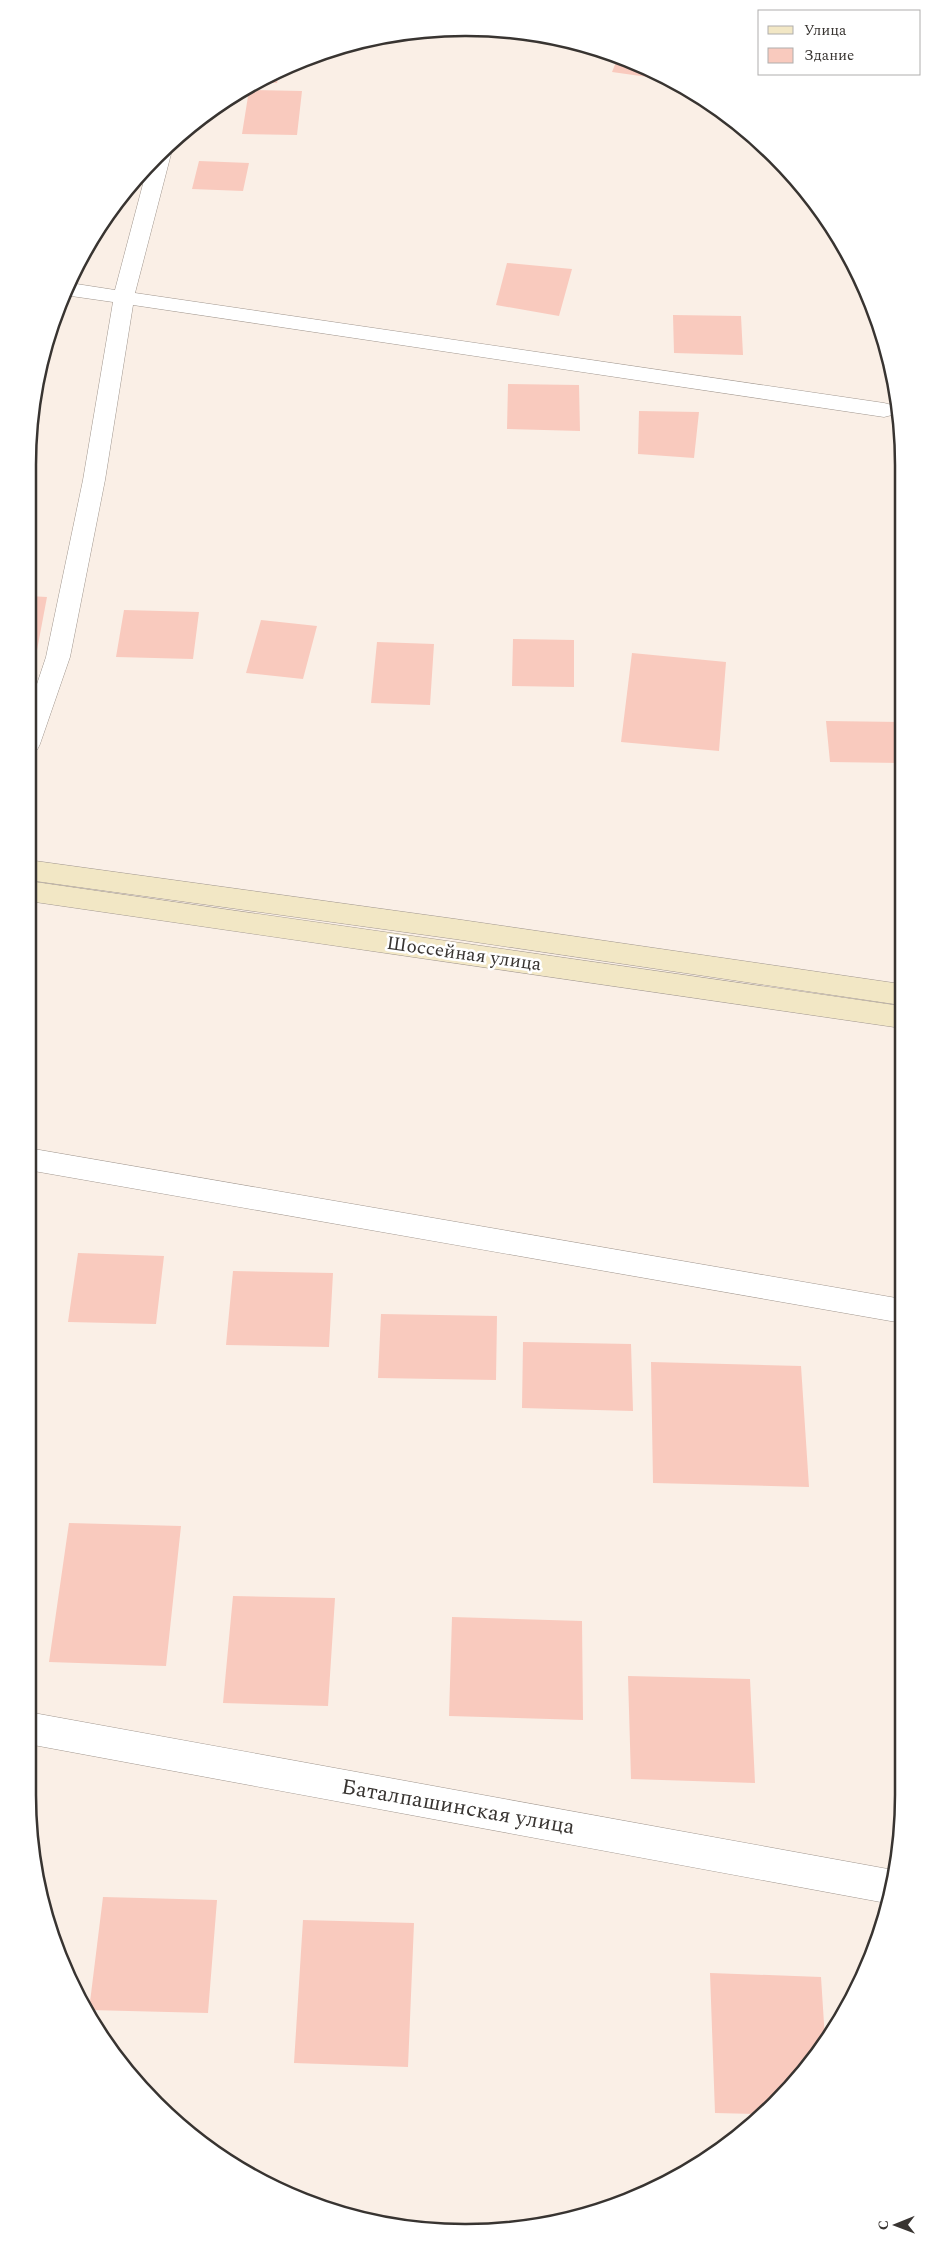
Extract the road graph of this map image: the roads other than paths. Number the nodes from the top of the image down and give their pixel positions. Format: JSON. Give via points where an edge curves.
{"nodes":[{"id":1,"x":158,"y":166,"type":"edge"},
{"id":2,"x":74,"y":290,"type":"edge"},
{"id":3,"x":124,"y":296,"type":"junction"},
{"id":4,"x":884,"y":410,"type":"dead end"},
{"id":5,"x":36,"y":721,"type":"edge"},
{"id":6,"x":36,"y":871,"type":"edge"},
{"id":7,"x":36,"y":892,"type":"edge"},
{"id":8,"x":895,"y":994,"type":"edge"},
{"id":9,"x":895,"y":1016,"type":"edge"},
{"id":10,"x":36,"y":1160,"type":"edge"},
{"id":11,"x":895,"y":1310,"type":"edge"},
{"id":12,"x":36,"y":1729,"type":"edge"},
{"id":13,"x":885,"y":1885,"type":"edge"}],
"edges":[{"from":1,"to":3,"type":"street"},
{"from":2,"to":3,"type":"street"},
{"from":3,"to":4,"type":"street"},
{"from":3,"to":5,"type":"street","via":[[94,480],[58,657]]},
{"from":6,"to":8,"type":"main road","name":"Шоссейная улица","via":[[465,930]]},
{"from":7,"to":9,"type":"main road","name":"Шоссейная улица"},
{"from":10,"to":11,"type":"lane"},
{"from":12,"to":13,"type":"street","name":"Баталпашинская улица"}]}
